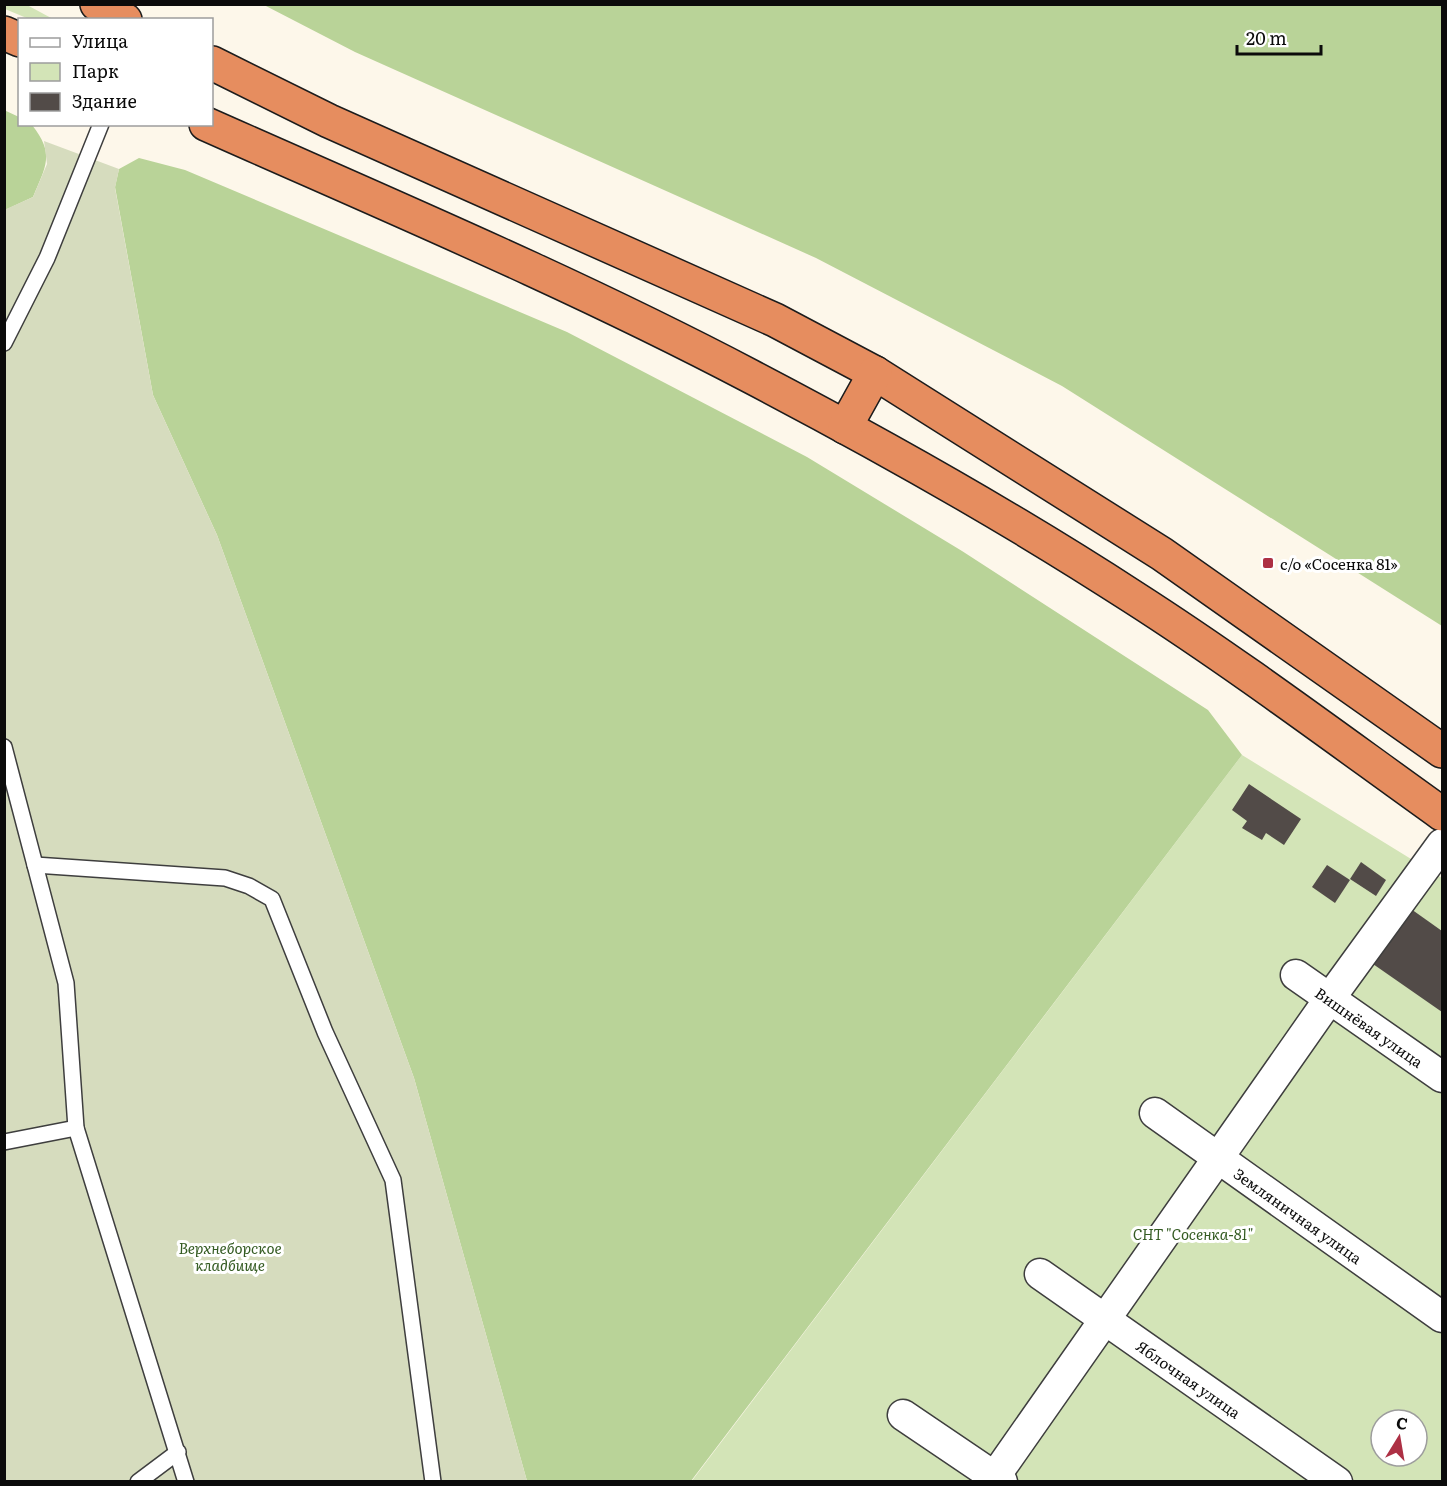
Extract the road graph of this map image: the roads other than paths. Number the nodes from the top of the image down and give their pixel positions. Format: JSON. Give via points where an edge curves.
{"nodes":[{"id":1,"x":97,"y":4,"type":"edge"},
{"id":2,"x":122,"y":18,"type":"edge"},
{"id":3,"x":4,"y":33,"type":"edge"},
{"id":4,"x":18,"y":39,"type":"edge"},
{"id":5,"x":213,"y":63,"type":"edge"},
{"id":6,"x":100,"y":126,"type":"edge"},
{"id":7,"x":210,"y":126,"type":"edge"},
{"id":8,"x":4,"y":343,"type":"edge"},
{"id":9,"x":875,"y":373,"type":"junction"},
{"id":10,"x":845,"y":427,"type":"junction"},
{"id":11,"x":4,"y":747,"type":"edge"},
{"id":12,"x":1443,"y":751,"type":"edge"},
{"id":13,"x":12,"y":801,"type":"edge"},
{"id":14,"x":1443,"y":814,"type":"edge"},
{"id":15,"x":1443,"y":844,"type":"edge"},
{"id":16,"x":35,"y":865,"type":"junction"},
{"id":17,"x":1296,"y":975,"type":"dead end"},
{"id":18,"x":1330,"y":998,"type":"junction"},
{"id":19,"x":1443,"y":1077,"type":"edge"},
{"id":20,"x":1155,"y":1113,"type":"dead end"},
{"id":21,"x":76,"y":1128,"type":"junction"},
{"id":22,"x":4,"y":1142,"type":"edge"},
{"id":23,"x":1218,"y":1159,"type":"junction"},
{"id":24,"x":1040,"y":1274,"type":"dead end"},
{"id":25,"x":1443,"y":1317,"type":"edge"},
{"id":26,"x":1105,"y":1318,"type":"junction"},
{"id":27,"x":903,"y":1415,"type":"dead end"},
{"id":28,"x":178,"y":1452,"type":"junction"},
{"id":29,"x":996,"y":1480,"type":"edge"},
{"id":30,"x":138,"y":1482,"type":"edge"},
{"id":31,"x":186,"y":1482,"type":"edge"},
{"id":32,"x":433,"y":1482,"type":"edge"},
{"id":33,"x":1337,"y":1482,"type":"edge"}],
"edges":[{"from":1,"to":2,"type":"highway"},
{"from":3,"to":4,"type":"highway"},
{"from":5,"to":9,"type":"highway","via":[[330,121],[775,320]]},
{"from":6,"to":8,"type":"lane","via":[[47,258]]},
{"from":7,"to":10,"type":"highway","via":[[668,334]]},
{"from":9,"to":10,"type":"highway"},
{"from":9,"to":12,"type":"highway","via":[[1162,554]]},
{"from":10,"to":14,"type":"highway","via":[[1133,597]]},
{"from":11,"to":13,"type":"lane"},
{"from":13,"to":16,"type":"lane"},
{"from":15,"to":18,"type":"street"},
{"from":16,"to":21,"type":"lane","via":[[66,983]]},
{"from":16,"to":32,"type":"lane","via":[[225,878],[272,899],[325,1032],[393,1180]]},
{"from":17,"to":18,"type":"street","name":"Вишнёвая улица"},
{"from":18,"to":19,"type":"street","name":"Вишнёвая улица"},
{"from":18,"to":23,"type":"street"},
{"from":20,"to":23,"type":"street","name":"Земляничная улица"},
{"from":21,"to":22,"type":"lane"},
{"from":21,"to":28,"type":"lane"},
{"from":23,"to":25,"type":"street","name":"Земляничная улица"},
{"from":23,"to":26,"type":"street"},
{"from":24,"to":26,"type":"street","name":"Яблочная улица"},
{"from":26,"to":29,"type":"street"},
{"from":26,"to":33,"type":"street","name":"Яблочная улица"},
{"from":27,"to":29,"type":"street"},
{"from":28,"to":30,"type":"lane"},
{"from":28,"to":31,"type":"lane"}]}
